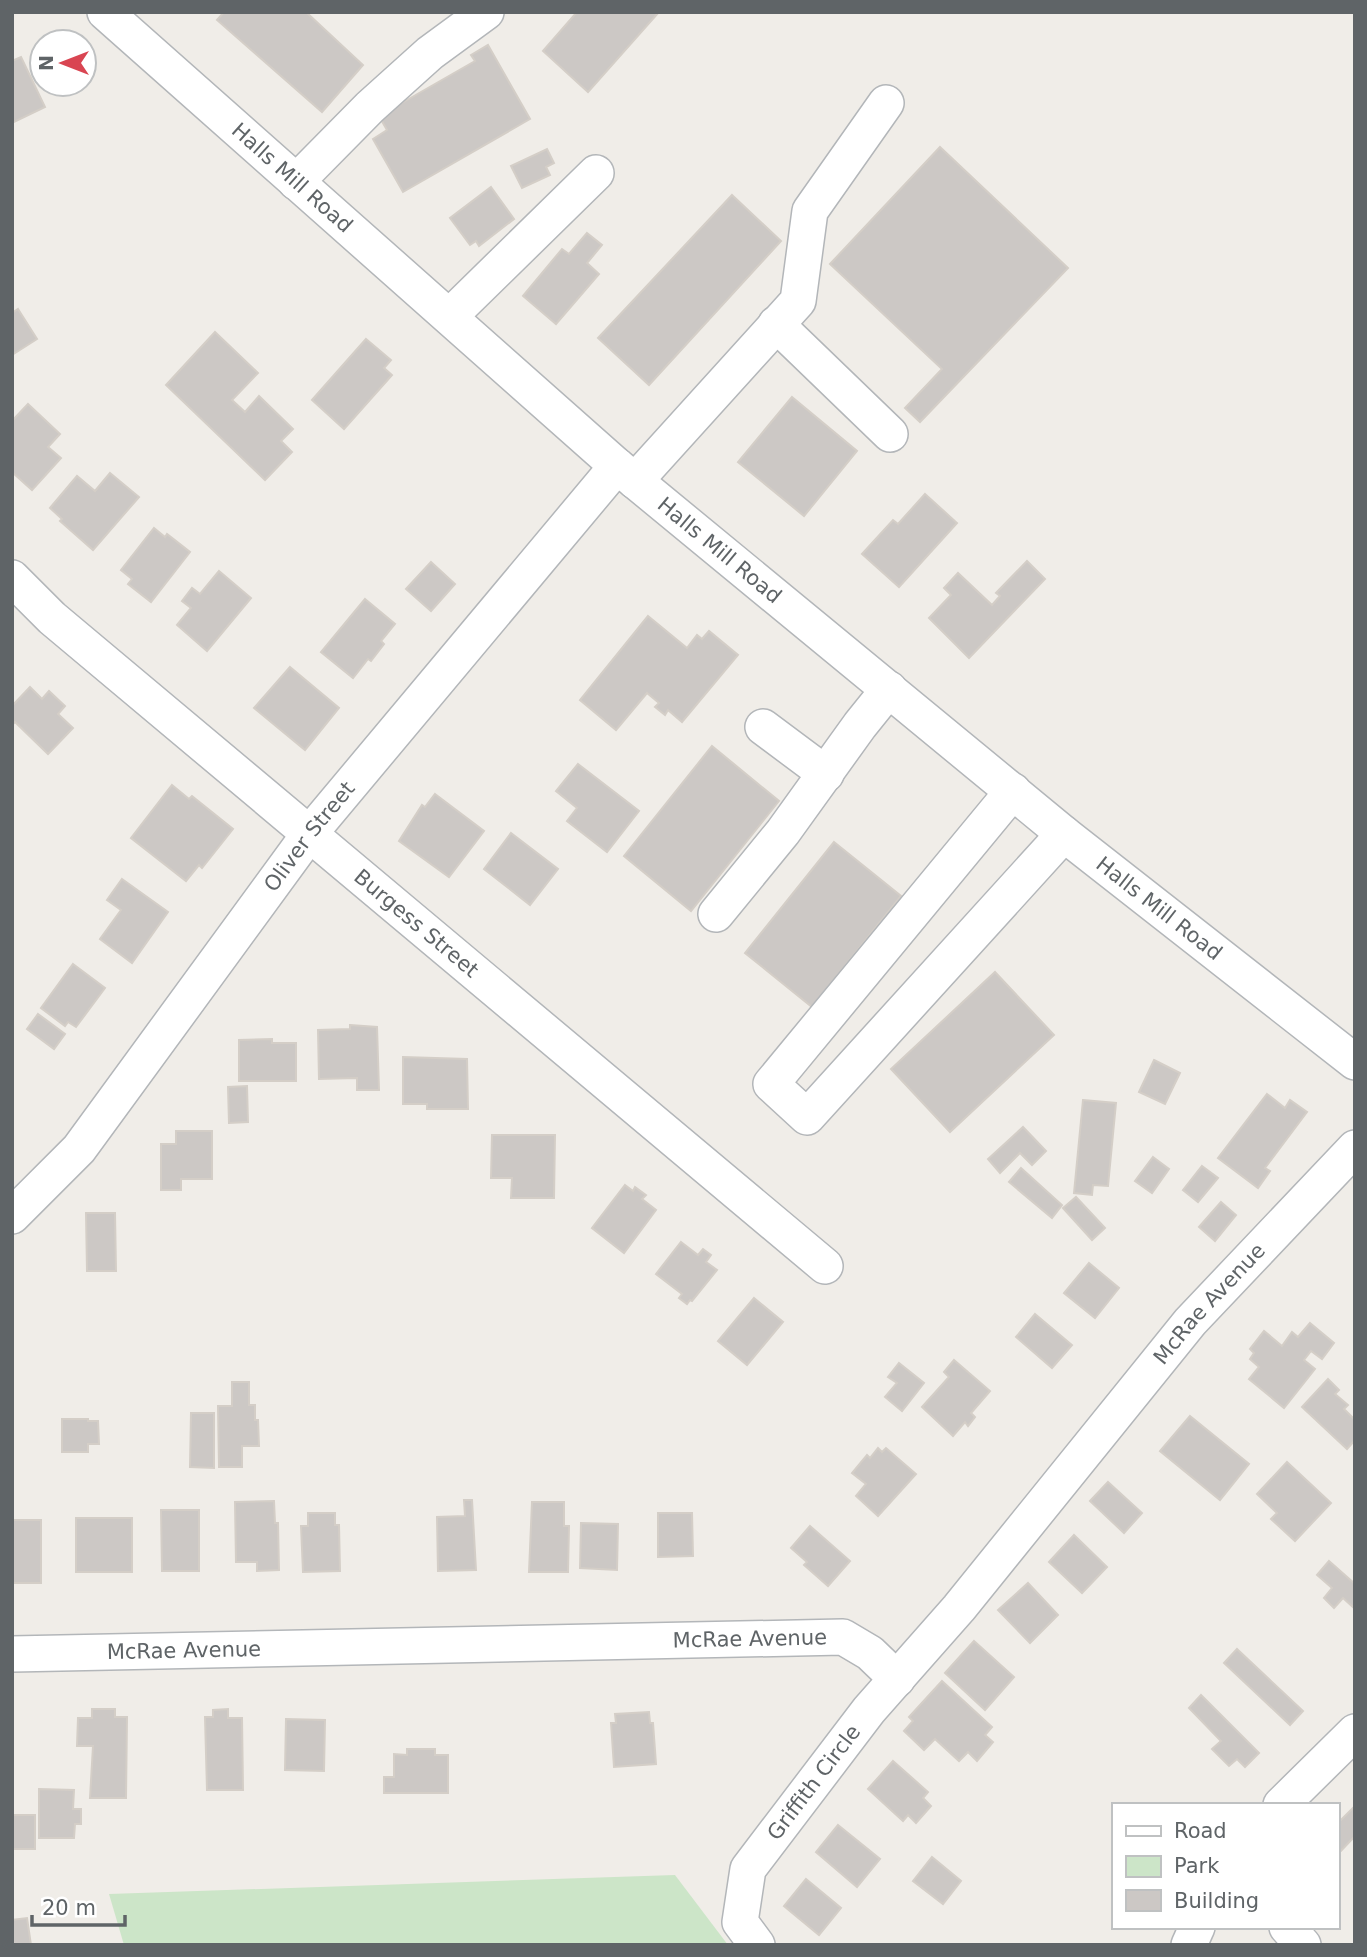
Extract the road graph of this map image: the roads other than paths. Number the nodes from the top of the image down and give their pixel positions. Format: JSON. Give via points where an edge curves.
{"nodes":[{"id":1,"x":106,"y":12,"type":"edge"},
{"id":2,"x":486,"y":12,"type":"edge"},
{"id":3,"x":886,"y":103,"type":"dead end"},
{"id":4,"x":596,"y":173,"type":"dead end"},
{"id":5,"x":296,"y":182,"type":"junction"},
{"id":6,"x":450,"y":316,"type":"junction"},
{"id":7,"x":776,"y":324,"type":"junction"},
{"id":8,"x":890,"y":434,"type":"dead end"},
{"id":9,"x":626,"y":474,"type":"junction"},
{"id":10,"x":12,"y":578,"type":"edge"},
{"id":11,"x":889,"y":689,"type":"junction"},
{"id":12,"x":763,"y":727,"type":"dead end"},
{"id":13,"x":826,"y":774,"type":"junction"},
{"id":14,"x":1013,"y":791,"type":"junction"},
{"id":15,"x":310,"y":833,"type":"junction"},
{"id":16,"x":1065,"y":834,"type":"junction"},
{"id":17,"x":716,"y":914,"type":"dead end"},
{"id":18,"x":1355,"y":1062,"type":"edge"},
{"id":19,"x":1355,"y":1148,"type":"edge"},
{"id":20,"x":12,"y":1216,"type":"edge"},
{"id":21,"x":825,"y":1266,"type":"dead end"},
{"id":22,"x":12,"y":1654,"type":"edge"},
{"id":23,"x":897,"y":1679,"type":"junction"},
{"id":24,"x":1355,"y":1732,"type":"edge"},
{"id":25,"x":1283,"y":1803,"type":"edge"},
{"id":26,"x":1196,"y":1929,"type":"edge"},
{"id":27,"x":1289,"y":1929,"type":"edge"},
{"id":28,"x":757,"y":1945,"type":"edge"},
{"id":29,"x":1189,"y":1945,"type":"edge"},
{"id":30,"x":1303,"y":1945,"type":"edge"}],
"edges":[{"from":1,"to":5,"type":"street","name":"Halls Mill Road"},
{"from":2,"to":5,"type":"street","via":[[430,53]]},
{"from":3,"to":7,"type":"street","name":"Oliver Street","via":[[810,211],[798,301]]},
{"from":4,"to":6,"type":"street"},
{"from":5,"to":6,"type":"street","name":"Halls Mill Road"},
{"from":6,"to":9,"type":"street","name":"Halls Mill Road"},
{"from":7,"to":8,"type":"street"},
{"from":7,"to":9,"type":"street","name":"Oliver Street"},
{"from":9,"to":11,"type":"street","name":"Halls Mill Road"},
{"from":9,"to":15,"type":"street","name":"Oliver Street"},
{"from":10,"to":15,"type":"street","name":"Burgess Street","via":[[52,618]]},
{"from":11,"to":13,"type":"street"},
{"from":11,"to":14,"type":"street","name":"Halls Mill Road"},
{"from":12,"to":13,"type":"street"},
{"from":13,"to":17,"type":"street"},
{"from":14,"to":16,"type":"street","name":"Halls Mill Road"},
{"from":14,"to":16,"type":"street","via":[[771,1084],[807,1117]]},
{"from":15,"to":20,"type":"street","name":"Oliver Street","via":[[79,1149]]},
{"from":15,"to":21,"type":"street","name":"Burgess Street"},
{"from":16,"to":18,"type":"street","name":"Halls Mill Road"},
{"from":19,"to":23,"type":"street","name":"McRae Avenue","via":[[1190,1322]]},
{"from":22,"to":23,"type":"street","name":"McRae Avenue","via":[[843,1637],[870,1653]]},
{"from":23,"to":28,"type":"street","name":"Griffith Circle","via":[[748,1868],[740,1922]]},
{"from":24,"to":25,"type":"street"},
{"from":26,"to":29,"type":"street"},
{"from":27,"to":30,"type":"street"}]}
